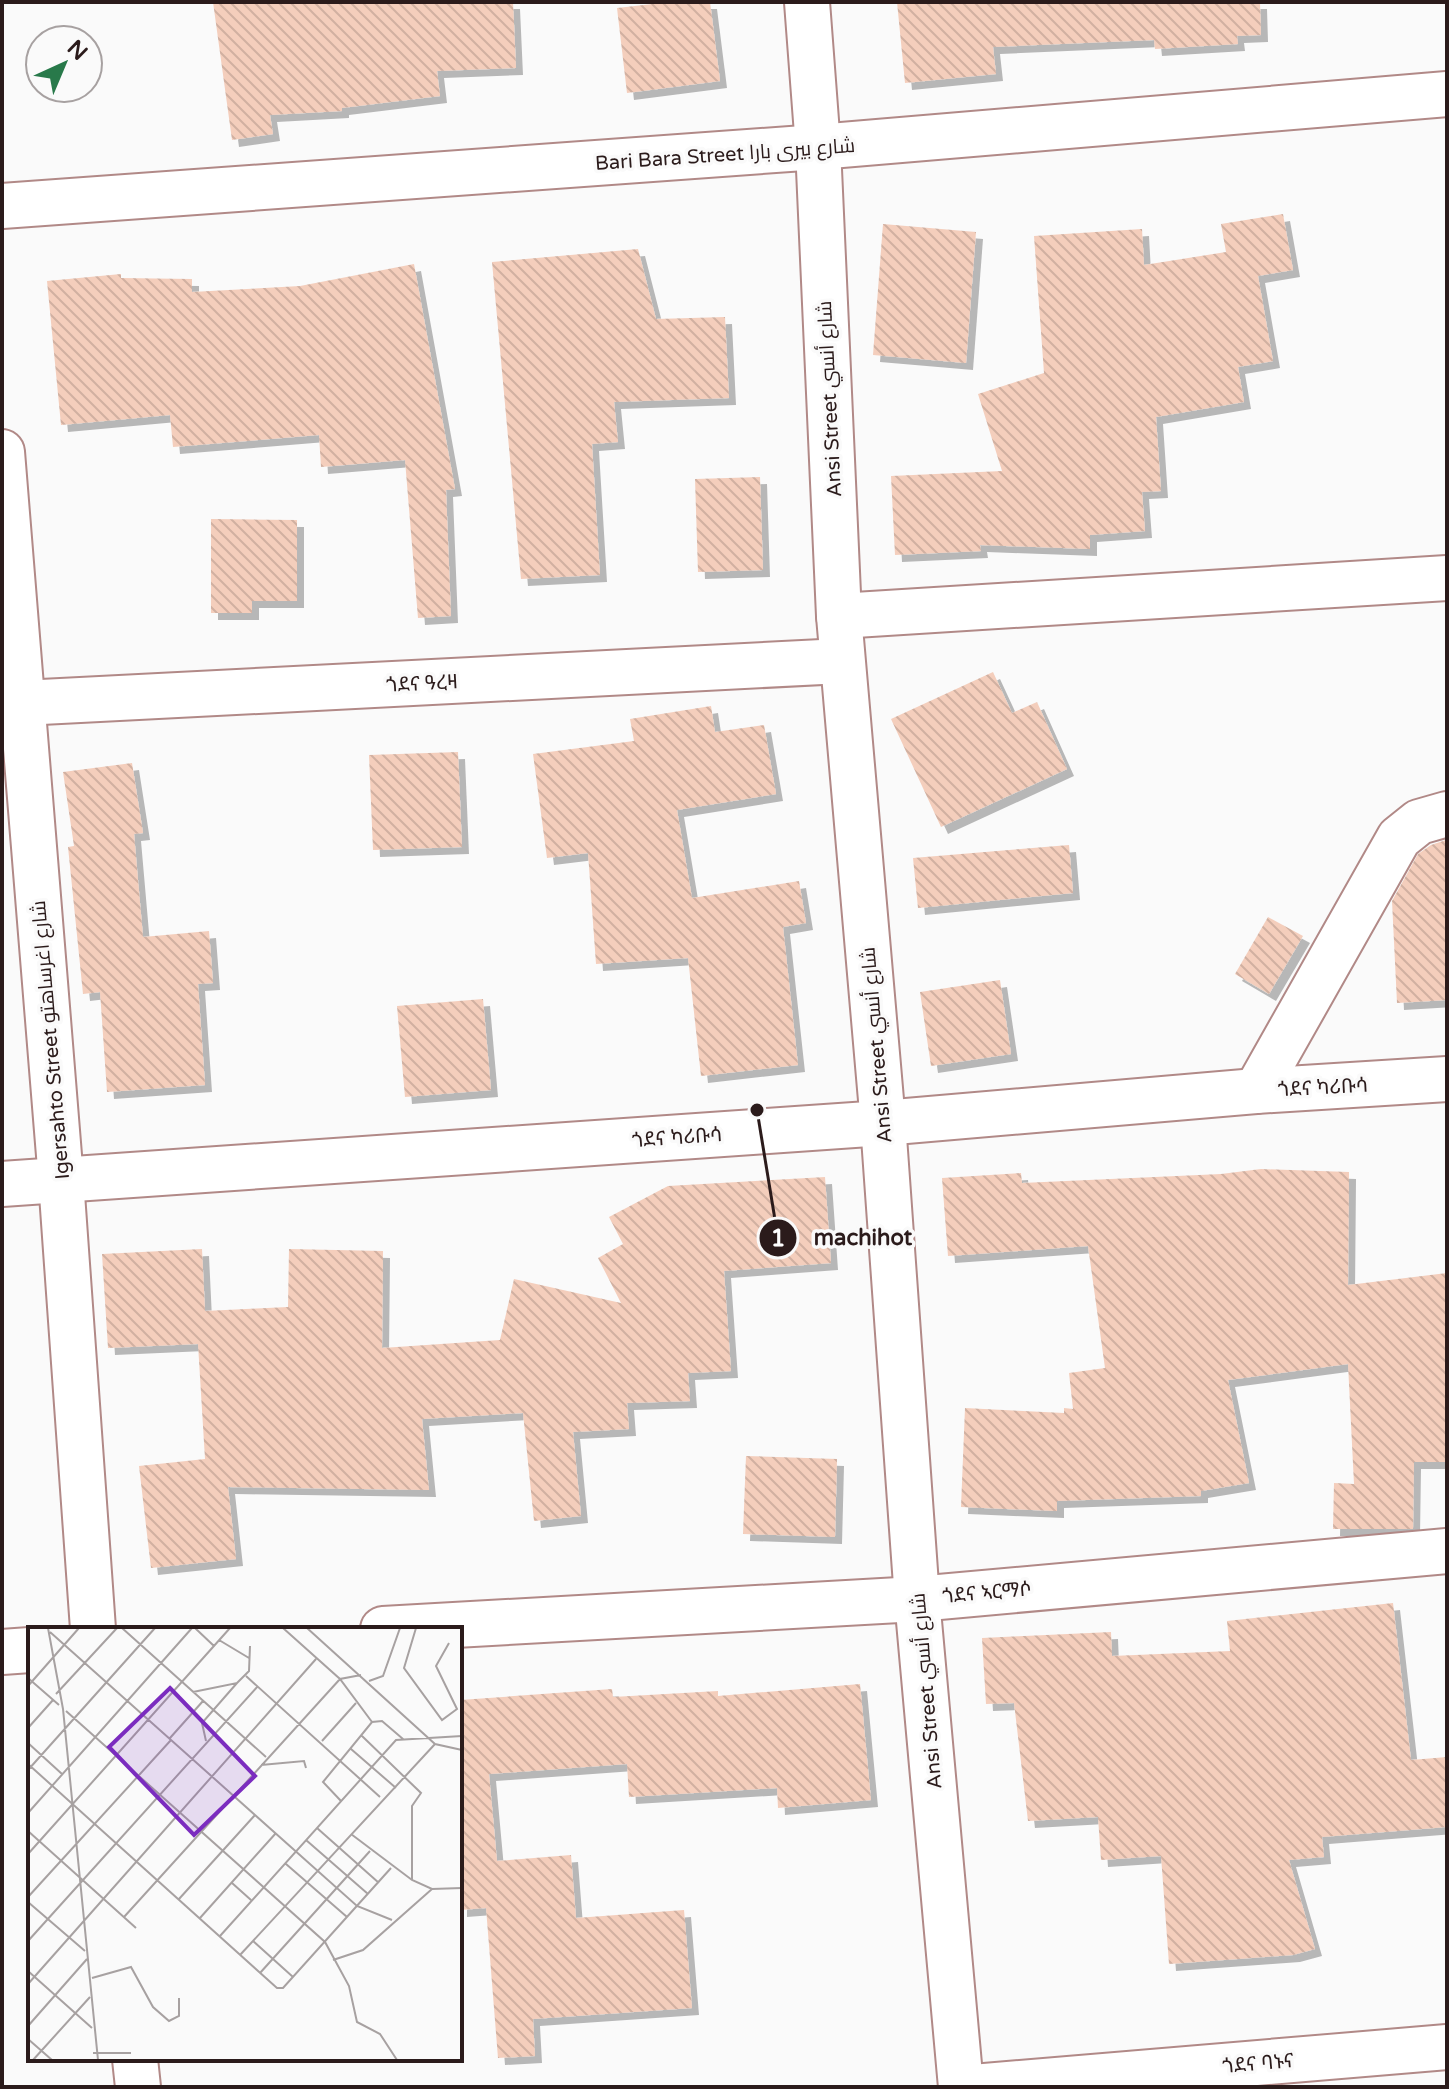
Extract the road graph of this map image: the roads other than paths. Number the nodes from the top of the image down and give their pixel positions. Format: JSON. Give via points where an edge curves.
{"nodes":[{"id":1,"x":807,"y":2,"type":"edge"},
{"id":2,"x":1447,"y":94,"type":"edge"},
{"id":3,"x":818,"y":147,"type":"junction"},
{"id":4,"x":2,"y":206,"type":"edge"},
{"id":5,"x":2,"y":452,"type":"edge"},
{"id":6,"x":1447,"y":578,"type":"edge"},
{"id":7,"x":839,"y":616,"type":"junction"},
{"id":8,"x":842,"y":661,"type":"junction"},
{"id":9,"x":12,"y":704,"type":"edge"},
{"id":10,"x":1447,"y":814,"type":"edge"},
{"id":11,"x":1447,"y":1079,"type":"edge"},
{"id":12,"x":1256,"y":1091,"type":"junction"},
{"id":13,"x":883,"y":1123,"type":"junction"},
{"id":14,"x":61,"y":1180,"type":"junction"},
{"id":15,"x":2,"y":1184,"type":"edge"},
{"id":16,"x":1447,"y":1551,"type":"edge"},
{"id":17,"x":917,"y":1599,"type":"junction"},
{"id":18,"x":93,"y":1627,"type":"edge"},
{"id":19,"x":419,"y":1627,"type":"edge"},
{"id":20,"x":28,"y":1650,"type":"edge"},
{"id":21,"x":2,"y":1652,"type":"edge"},
{"id":22,"x":1447,"y":2047,"type":"edge"},
{"id":23,"x":135,"y":2061,"type":"edge"},
{"id":24,"x":138,"y":2087,"type":"edge"},
{"id":25,"x":961,"y":2087,"type":"edge"},
{"id":26,"x":973,"y":2087,"type":"edge"}],
"edges":[{"from":1,"to":3,"type":"street","name":"Ansi Street شارع أنسي"},
{"from":2,"to":3,"type":"street","name":"Bari Bara Street شارع بيرى بارا"},
{"from":3,"to":4,"type":"street","name":"Bari Bara Street شارع بيرى بارا"},
{"from":3,"to":7,"type":"street","name":"Ansi Street شارع أنسي"},
{"from":5,"to":9,"type":"street","name":"Igersahto Street شارع اغرساهتو"},
{"from":6,"to":7,"type":"street"},
{"from":7,"to":8,"type":"street","name":"Ansi Street شارع أنسي"},
{"from":8,"to":9,"type":"street","name":"ጎደና ዓረዛ"},
{"from":8,"to":13,"type":"street","name":"Ansi Street شارع أنسي"},
{"from":9,"to":14,"type":"street","name":"Igersahto Street شارع اغرساهتو"},
{"from":10,"to":12,"type":"street","via":[[1419,822],[1399,838]]},
{"from":11,"to":12,"type":"street","name":"ጎደና ካሪቡሳ"},
{"from":12,"to":13,"type":"street","name":"ጎደና ካሪቡሳ"},
{"from":13,"to":14,"type":"street","name":"ጎደና ካሪቡሳ"},
{"from":13,"to":17,"type":"street","name":"Ansi Street شارع أنسي"},
{"from":14,"to":15,"type":"street","name":"ጎደና ካሪቡሳ"},
{"from":14,"to":18,"type":"street","name":"Igersahto Street شارع اغرساهتو"},
{"from":16,"to":17,"type":"street","name":"ጎደና ኣርማሶ"},
{"from":17,"to":19,"type":"street","name":"ጎደና ኣርማሶ"},
{"from":17,"to":25,"type":"street","name":"Ansi Street شارع أنسي"},
{"from":20,"to":21,"type":"street"},
{"from":22,"to":26,"type":"street","name":"ጎደና ባኑና"},
{"from":23,"to":24,"type":"street"}]}
